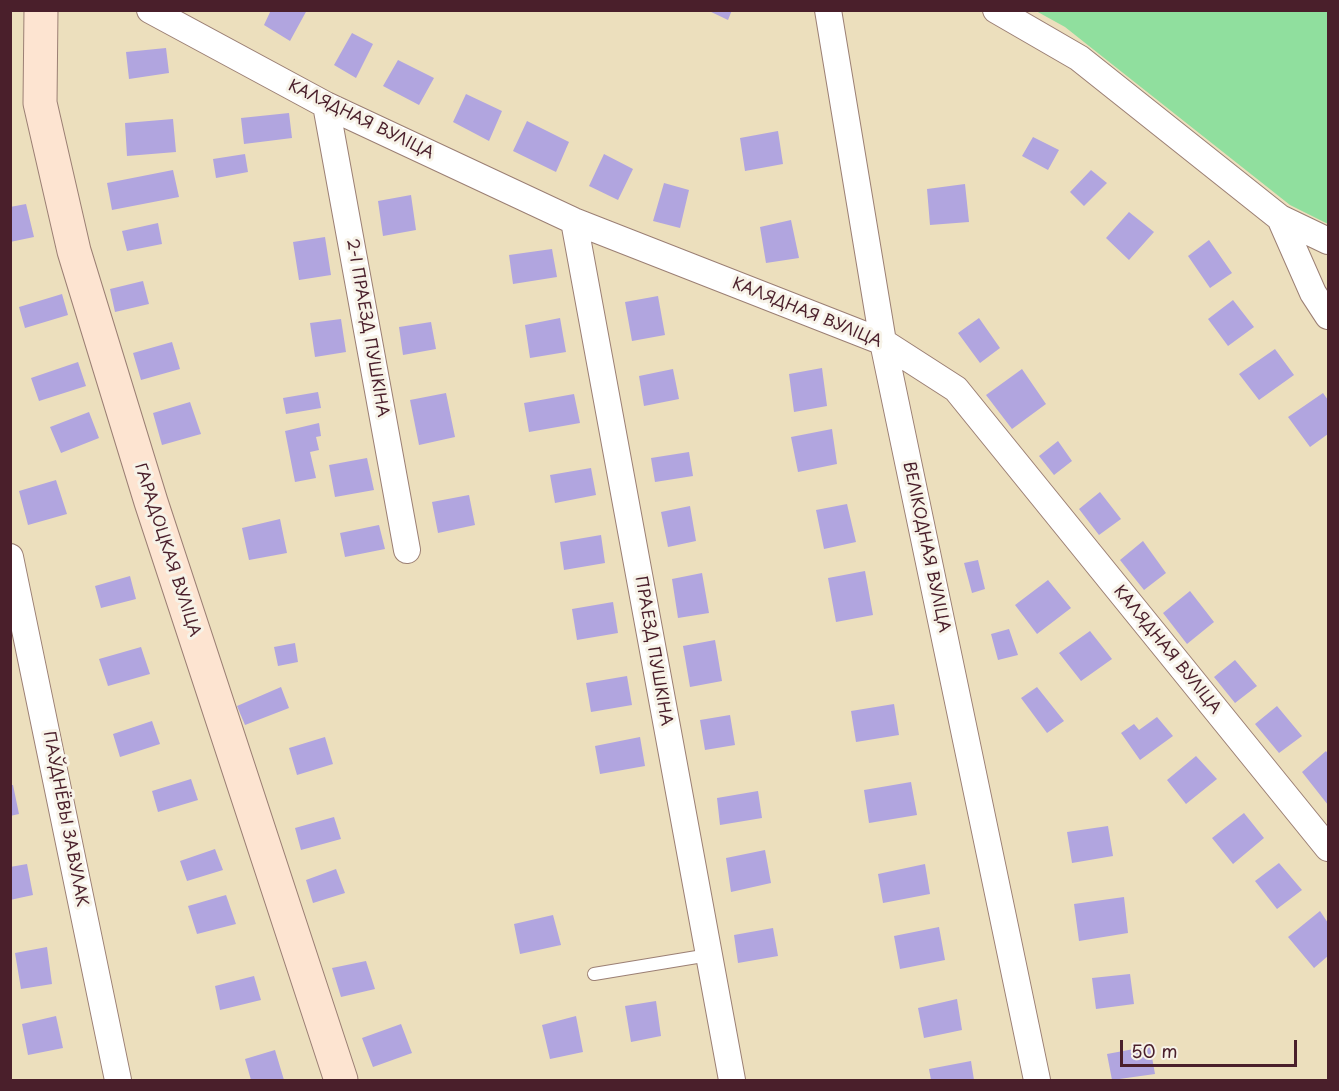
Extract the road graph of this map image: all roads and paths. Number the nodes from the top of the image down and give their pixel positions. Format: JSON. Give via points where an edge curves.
{"nodes":[{"id":1,"x":41,"y":10,"type":"edge"},
{"id":2,"x":150,"y":10,"type":"edge"},
{"id":3,"x":828,"y":10,"type":"edge"},
{"id":4,"x":996,"y":10,"type":"edge"},
{"id":5,"x":326,"y":105,"type":"junction"},
{"id":6,"x":1280,"y":218,"type":"junction"},
{"id":7,"x":574,"y":221,"type":"junction"},
{"id":8,"x":1329,"y":241,"type":"edge"},
{"id":9,"x":1329,"y":316,"type":"edge"},
{"id":10,"x":883,"y":342,"type":"junction"},
{"id":11,"x":407,"y":550,"type":"dead end"},
{"id":12,"x":11,"y":557,"type":"edge"},
{"id":13,"x":1329,"y":848,"type":"edge"},
{"id":14,"x":709,"y":955,"type":"junction"},
{"id":15,"x":594,"y":974,"type":"dead end"},
{"id":16,"x":118,"y":1080,"type":"edge"},
{"id":17,"x":341,"y":1080,"type":"edge"},
{"id":18,"x":732,"y":1080,"type":"edge"},
{"id":19,"x":1037,"y":1080,"type":"edge"}],
"edges":[{"from":1,"to":17,"type":"street","name":"ГАРАДОЦКАЯ ВУЛІЦА","via":[[40,103],[74,251],[155,513]]},
{"from":2,"to":5,"type":"street","name":"КАЛЯДНАЯ ВУЛІЦА"},
{"from":3,"to":10,"type":"street","name":"ВЕЛІКОДНАЯ ВУЛІЦА"},
{"from":4,"to":6,"type":"street","via":[[1079,58]]},
{"from":5,"to":7,"type":"street","name":"КАЛЯДНАЯ ВУЛІЦА"},
{"from":5,"to":11,"type":"street","name":"2-І ПРАЕЗД ПУШКІНА"},
{"from":6,"to":8,"type":"street"},
{"from":6,"to":9,"type":"street","via":[[1313,293]]},
{"from":7,"to":10,"type":"street","name":"КАЛЯДНАЯ ВУЛІЦА"},
{"from":7,"to":14,"type":"street","name":"ПРАЕЗД ПУШКІНА"},
{"from":10,"to":13,"type":"street","name":"КАЛЯДНАЯ ВУЛІЦА","via":[[956,389]]},
{"from":10,"to":19,"type":"street","name":"ВЕЛІКОДНАЯ ВУЛІЦА"},
{"from":12,"to":16,"type":"street","name":"ПАЎДНЁВЫ ЗАВУЛАК"},
{"from":14,"to":15,"type":"lane"},
{"from":14,"to":18,"type":"street","name":"ПРАЕЗД ПУШКІНА"}]}
